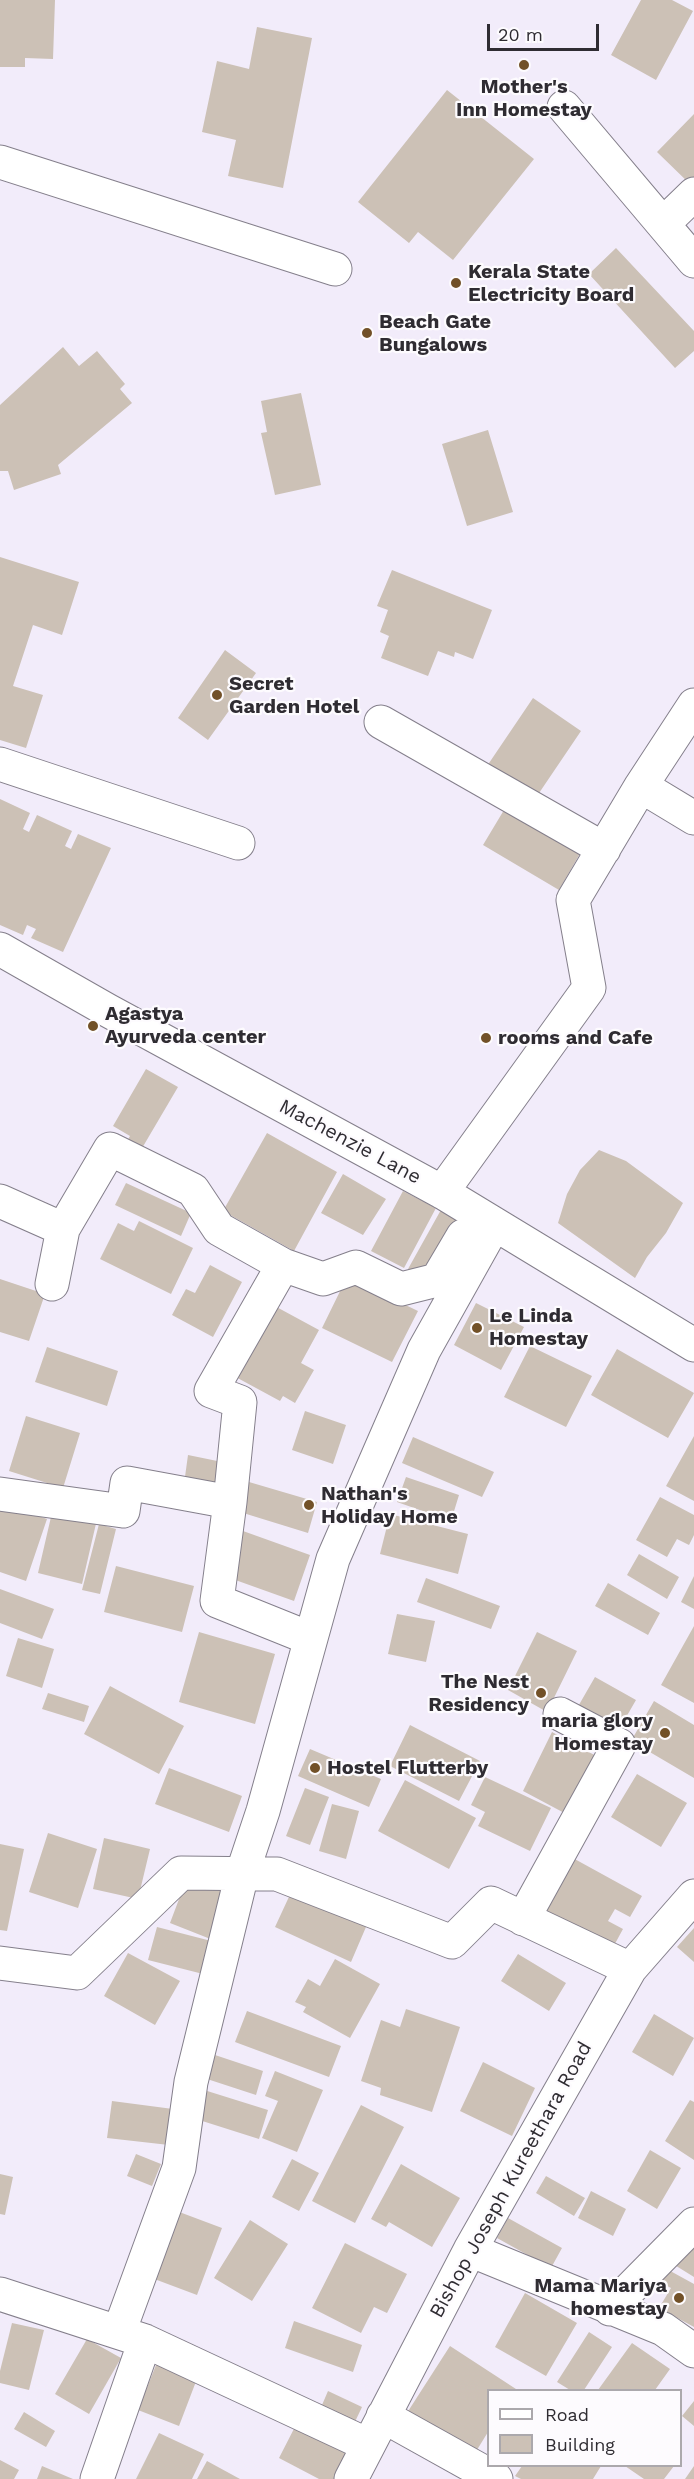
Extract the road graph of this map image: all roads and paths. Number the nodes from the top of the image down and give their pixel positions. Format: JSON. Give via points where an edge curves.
{"nodes":[{"id":1,"x":564,"y":107,"type":"dead end"},
{"id":2,"x":0,"y":162,"type":"edge"},
{"id":3,"x":694,"y":194,"type":"edge"},
{"id":4,"x":653,"y":212,"type":"junction"},
{"id":5,"x":694,"y":261,"type":"edge"},
{"id":6,"x":335,"y":269,"type":"dead end"},
{"id":7,"x":694,"y":705,"type":"edge"},
{"id":8,"x":381,"y":722,"type":"dead end"},
{"id":9,"x":0,"y":764,"type":"edge"},
{"id":10,"x":641,"y":786,"type":"junction"},
{"id":11,"x":694,"y":818,"type":"edge"},
{"id":12,"x":238,"y":843,"type":"dead end"},
{"id":13,"x":603,"y":849,"type":"junction"},
{"id":14,"x":0,"y":949,"type":"edge"},
{"id":15,"x":442,"y":1192,"type":"junction"},
{"id":16,"x":0,"y":1201,"type":"edge"},
{"id":17,"x":485,"y":1219,"type":"junction"},
{"id":18,"x":63,"y":1229,"type":"junction"},
{"id":19,"x":283,"y":1265,"type":"junction"},
{"id":20,"x":52,"y":1284,"type":"dead end"},
{"id":21,"x":694,"y":1345,"type":"edge"},
{"id":22,"x":0,"y":1494,"type":"edge"},
{"id":23,"x":230,"y":1502,"type":"junction"},
{"id":24,"x":309,"y":1638,"type":"junction"},
{"id":25,"x":560,"y":1714,"type":"dead end"},
{"id":26,"x":242,"y":1874,"type":"junction"},
{"id":27,"x":694,"y":1896,"type":"edge"},
{"id":28,"x":523,"y":1919,"type":"junction"},
{"id":29,"x":0,"y":1963,"type":"edge"},
{"id":30,"x":630,"y":1969,"type":"junction"},
{"id":31,"x":694,"y":2224,"type":"edge"},
{"id":32,"x":470,"y":2250,"type":"junction"},
{"id":33,"x":0,"y":2294,"type":"edge"},
{"id":34,"x":610,"y":2309,"type":"junction"},
{"id":35,"x":132,"y":2337,"type":"junction"},
{"id":36,"x":694,"y":2351,"type":"edge"},
{"id":37,"x":375,"y":2431,"type":"junction"},
{"id":38,"x":98,"y":2479,"type":"edge"},
{"id":39,"x":351,"y":2479,"type":"edge"},
{"id":40,"x":496,"y":2479,"type":"edge"}],
"edges":[{"from":1,"to":4,"type":"street"},
{"from":2,"to":6,"type":"street"},
{"from":3,"to":4,"type":"street"},
{"from":4,"to":5,"type":"street"},
{"from":7,"to":10,"type":"street"},
{"from":8,"to":13,"type":"street"},
{"from":9,"to":12,"type":"street"},
{"from":10,"to":11,"type":"street"},
{"from":10,"to":13,"type":"street"},
{"from":13,"to":15,"type":"street","via":[[573,900],[589,988]]},
{"from":14,"to":15,"type":"street","name":"Machenzie Lane"},
{"from":15,"to":17,"type":"street","name":"Machenzie Lane"},
{"from":16,"to":18,"type":"street"},
{"from":17,"to":19,"type":"street","via":[[437,1280],[401,1289],[356,1267],[323,1279]]},
{"from":17,"to":21,"type":"street","name":"Machenzie Lane"},
{"from":17,"to":24,"type":"street","via":[[333,1559]]},
{"from":18,"to":19,"type":"street","via":[[110,1149],[193,1190],[219,1229]]},
{"from":18,"to":20,"type":"street"},
{"from":19,"to":23,"type":"street","via":[[211,1391],[240,1402]]},
{"from":22,"to":23,"type":"street","via":[[123,1511],[127,1483]]},
{"from":23,"to":24,"type":"street","via":[[217,1601]]},
{"from":24,"to":26,"type":"street"},
{"from":25,"to":28,"type":"street","via":[[618,1744]]},
{"from":26,"to":28,"type":"street","via":[[278,1874],[452,1942],[491,1903]]},
{"from":26,"to":29,"type":"street","via":[[181,1873],[76,1973]]},
{"from":26,"to":35,"type":"street","via":[[191,2082],[179,2168]]},
{"from":27,"to":30,"type":"street","name":"Bishop Joseph Kureethara Road"},
{"from":28,"to":30,"type":"street"},
{"from":30,"to":32,"type":"street","name":"Bishop Joseph Kureethara Road"},
{"from":31,"to":34,"type":"street"},
{"from":32,"to":34,"type":"street"},
{"from":32,"to":37,"type":"street","name":"Bishop Joseph Kureethara Road"},
{"from":33,"to":35,"type":"street"},
{"from":34,"to":36,"type":"street","via":[[663,2329]]},
{"from":35,"to":37,"type":"street"},
{"from":35,"to":38,"type":"street"},
{"from":37,"to":39,"type":"street","name":"Bishop Joseph Kureethara Road"},
{"from":37,"to":40,"type":"street"}]}
